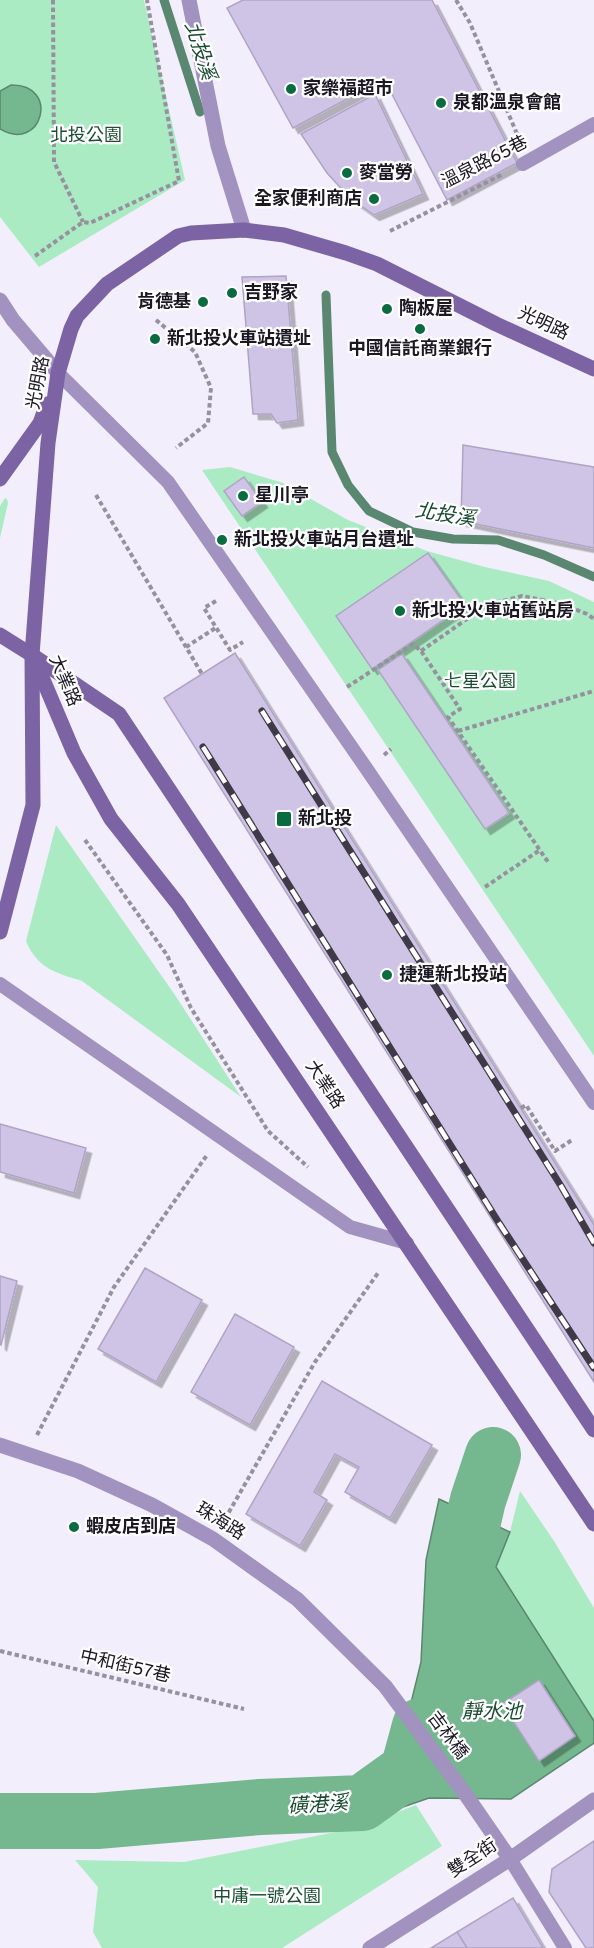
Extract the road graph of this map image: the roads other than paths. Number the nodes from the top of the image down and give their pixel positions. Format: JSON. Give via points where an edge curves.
{"nodes":[{"id":1,"x":189,"y":0,"type":"edge"},
{"id":2,"x":594,"y":124,"type":"edge"},
{"id":3,"x":523,"y":157,"type":"road end"},
{"id":4,"x":244,"y":230,"type":"junction"},
{"id":5,"x":0,"y":300,"type":"edge"},
{"id":6,"x":594,"y":369,"type":"edge"},
{"id":7,"x":58,"y":373,"type":"junction"},
{"id":8,"x":0,"y":479,"type":"edge"},
{"id":9,"x":0,"y":635,"type":"edge"},
{"id":10,"x":32,"y":655,"type":"junction"},
{"id":11,"x":0,"y":932,"type":"edge"},
{"id":12,"x":0,"y":984,"type":"edge"},
{"id":13,"x":594,"y":1103,"type":"edge"},
{"id":14,"x":407,"y":1243,"type":"junction"},
{"id":15,"x":594,"y":1430,"type":"edge"},
{"id":16,"x":0,"y":1445,"type":"edge"},
{"id":17,"x":594,"y":1524,"type":"edge"},
{"id":18,"x":385,"y":1686,"type":"joint"},
{"id":19,"x":594,"y":1800,"type":"edge"},
{"id":20,"x":510,"y":1859,"type":"junction"},
{"id":21,"x":370,"y":1948,"type":"edge"},
{"id":22,"x":565,"y":1948,"type":"edge"}],
"edges":[{"from":1,"to":4,"type":"street","via":[[218,146]]},
{"from":2,"to":3,"type":"lane","name":"溫泉路65巷"},
{"from":4,"to":6,"type":"main road","name":"光明路","via":[[284,235],[377,264]]},
{"from":4,"to":7,"type":"main road","name":"光明路","via":[[178,236],[107,284],[77,316]]},
{"from":5,"to":7,"type":"street"},
{"from":7,"to":8,"type":"main road","via":[[40,423]]},
{"from":7,"to":10,"type":"main road","name":"光明路","via":[[48,444]]},
{"from":7,"to":13,"type":"lane","via":[[168,483]]},
{"from":9,"to":10,"type":"main road"},
{"from":10,"to":11,"type":"main road","name":"光明路","via":[[33,805]]},
{"from":10,"to":14,"type":"main road","name":"大業路","via":[[74,753],[111,819],[178,904]]},
{"from":10,"to":15,"type":"main road","name":"大業路","via":[[119,714]]},
{"from":12,"to":14,"type":"lane","via":[[350,1227]]},
{"from":14,"to":17,"type":"main road","name":"大業路"},
{"from":16,"to":18,"type":"street","name":"珠海路","via":[[78,1471],[152,1504],[213,1539],[297,1599]]},
{"from":18,"to":20,"type":"street","name":"吉林橋"},
{"from":19,"to":20,"type":"street","name":"雙全街"},
{"from":20,"to":21,"type":"street","name":"雙全街"},
{"from":20,"to":22,"type":"lane"}]}
